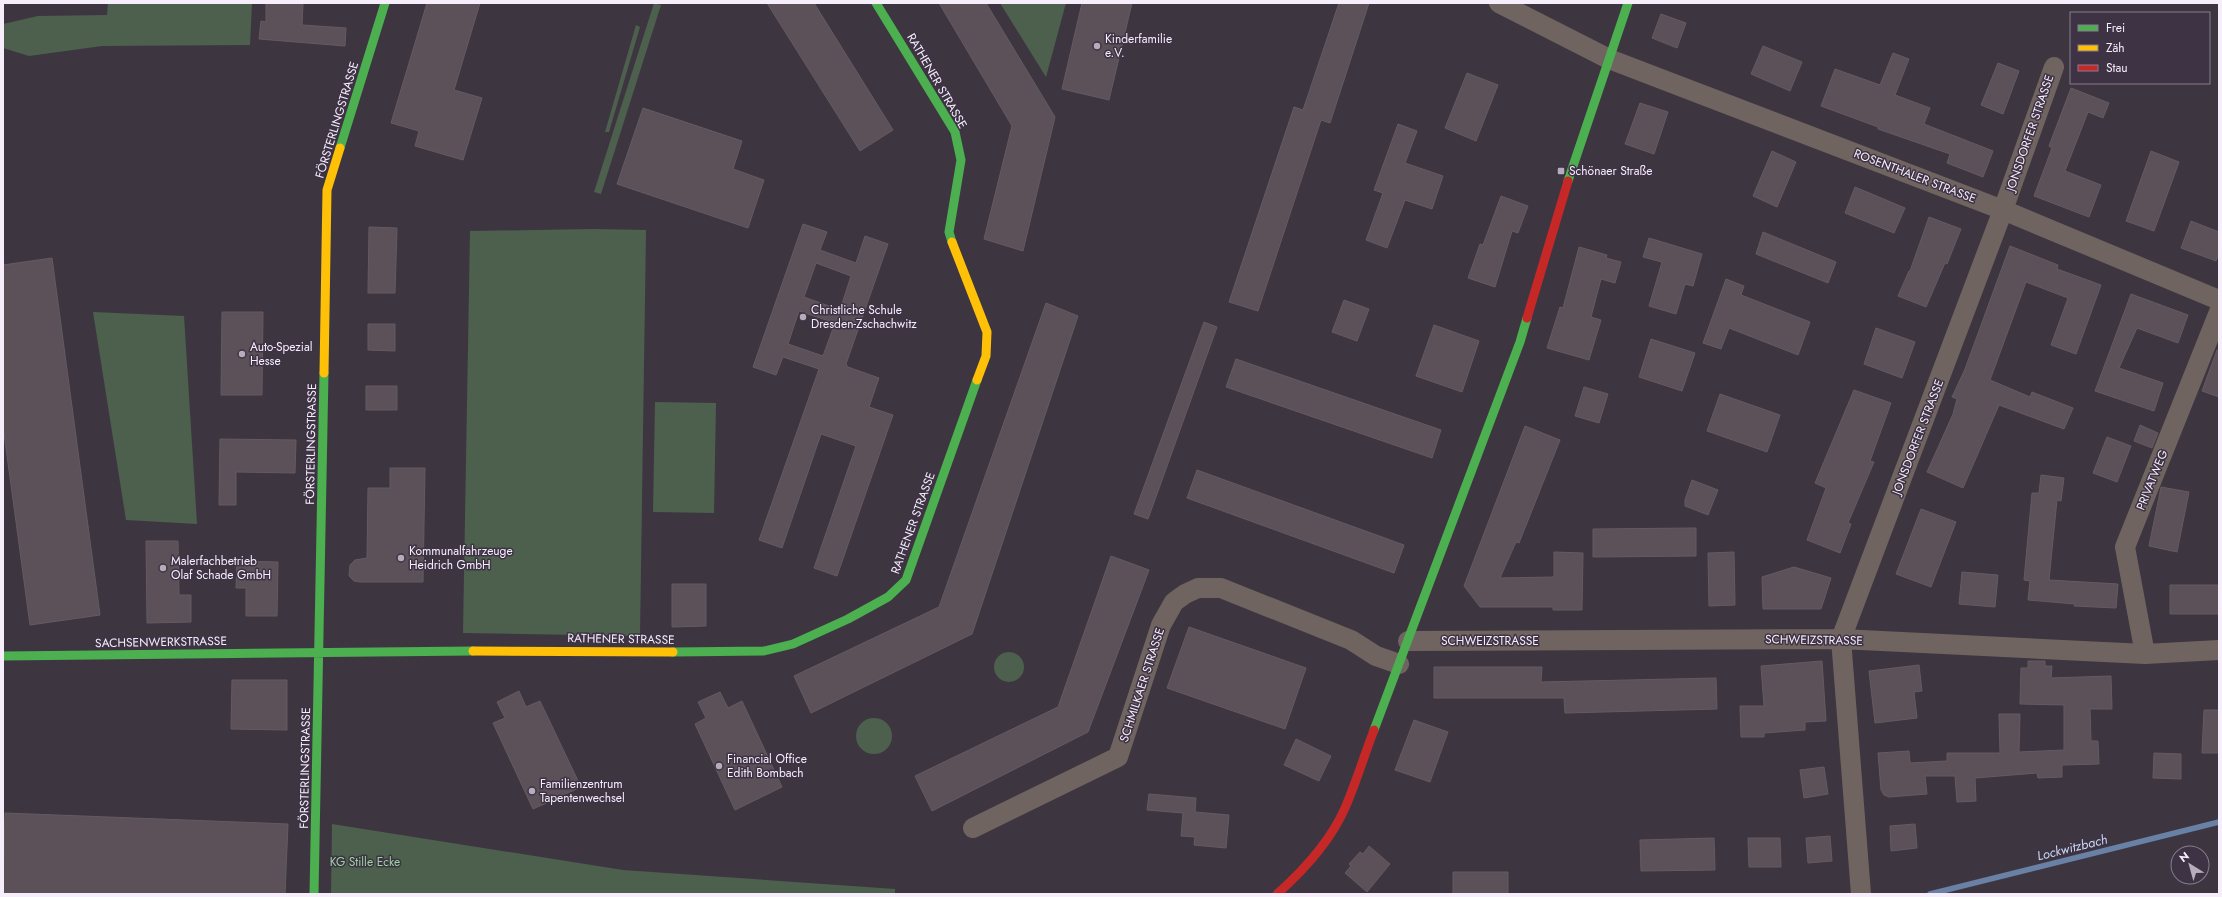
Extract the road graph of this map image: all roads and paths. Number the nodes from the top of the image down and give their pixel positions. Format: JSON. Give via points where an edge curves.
{"nodes":[{"id":1,"x":385,"y":3,"type":"edge"},
{"id":2,"x":876,"y":3,"type":"edge"},
{"id":3,"x":1499,"y":3,"type":"edge"},
{"id":4,"x":1628,"y":3,"type":"edge"},
{"id":5,"x":1609,"y":59,"type":"junction"},
{"id":6,"x":2054,"y":67,"type":"dead end"},
{"id":7,"x":2003,"y":210,"type":"junction"},
{"id":8,"x":2219,"y":300,"type":"edge"},
{"id":9,"x":2219,"y":312,"type":"edge"},
{"id":10,"x":1841,"y":639,"type":"junction"},
{"id":11,"x":1408,"y":641,"type":"junction"},
{"id":12,"x":2219,"y":650,"type":"edge"},
{"id":13,"x":319,"y":651,"type":"junction"},
{"id":14,"x":2146,"y":654,"type":"junction"},
{"id":15,"x":3,"y":656,"type":"edge"},
{"id":16,"x":1399,"y":664,"type":"junction"},
{"id":17,"x":973,"y":828,"type":"dead end"},
{"id":18,"x":1860,"y":889,"type":"edge"},
{"id":19,"x":314,"y":894,"type":"edge"},
{"id":20,"x":1278,"y":894,"type":"edge"}],
"edges":[{"from":1,"to":13,"type":"street","name":"FÖRSTERLINGSTRASSE","via":[[327,190]]},
{"from":2,"to":13,"type":"street","name":"RATHENER STRASSE","via":[[955,132],[961,160],[949,232],[959,264],[987,332],[986,356],[906,580],[888,597],[848,619],[794,644],[764,651]]},
{"from":3,"to":5,"type":"street"},
{"from":4,"to":5,"type":"street"},
{"from":5,"to":7,"type":"street","name":"ROSENTHALER STRASSE"},
{"from":5,"to":11,"type":"street","via":[[1570,174],[1520,342]]},
{"from":6,"to":7,"type":"street","name":"JONSDORFER STRASSE"},
{"from":7,"to":8,"type":"street","name":"ROSENTHALER STRASSE"},
{"from":7,"to":10,"type":"street","name":"JONSDORFER STRASSE"},
{"from":9,"to":14,"type":"street","name":"PRIVATWEG","via":[[2125,547]]},
{"from":10,"to":11,"type":"street","name":"SCHWEIZSTRASSE"},
{"from":10,"to":14,"type":"street","name":"SCHWEIZSTRASSE"},
{"from":10,"to":18,"type":"street","name":"JONSDORFER STRASSE"},
{"from":11,"to":16,"type":"street"},
{"from":12,"to":14,"type":"street","name":"SCHWEIZSTRASSE"},
{"from":13,"to":15,"type":"street","name":"SACHSENWERKSTRASSE"},
{"from":13,"to":19,"type":"street","name":"FÖRSTERLINGSTRASSE"},
{"from":16,"to":17,"type":"street","name":"SCHMILKAER STRASSE","via":[[1376,656],[1352,640],[1221,588],[1198,588],[1174,602],[1161,625],[1118,757]]},
{"from":16,"to":20,"type":"street","via":[[1346,808],[1332,834],[1315,857]]}]}
